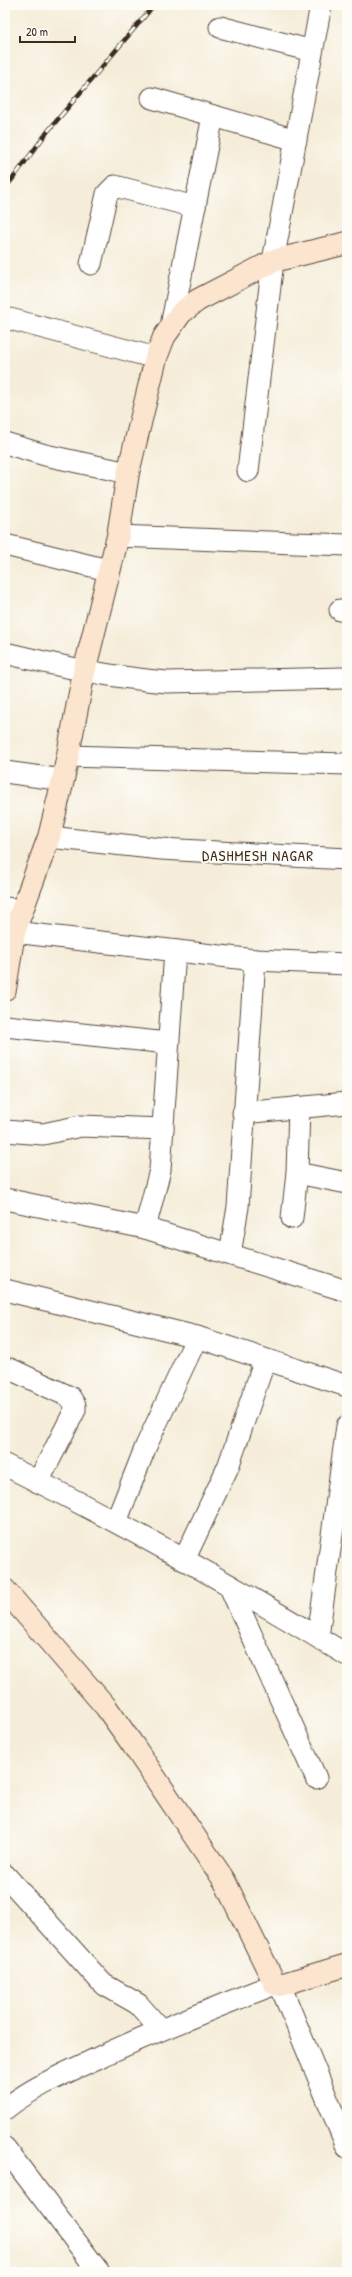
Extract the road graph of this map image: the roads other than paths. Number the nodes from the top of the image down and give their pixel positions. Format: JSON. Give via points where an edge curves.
{"nodes":[{"id":1,"x":321,"y":5,"type":"edge"},
{"id":2,"x":220,"y":27,"type":"dead end"},
{"id":3,"x":312,"y":51,"type":"junction"},
{"id":4,"x":152,"y":98,"type":"dead end"},
{"id":5,"x":213,"y":116,"type":"junction"},
{"id":6,"x":296,"y":140,"type":"junction"},
{"id":7,"x":195,"y":207,"type":"junction"},
{"id":8,"x":347,"y":243,"type":"edge"},
{"id":9,"x":273,"y":261,"type":"junction"},
{"id":10,"x":91,"y":264,"type":"dead end"},
{"id":11,"x":10,"y":319,"type":"dead end"},
{"id":12,"x":171,"y":326,"type":"junction"},
{"id":13,"x":156,"y":358,"type":"junction"},
{"id":14,"x":5,"y":443,"type":"edge"},
{"id":15,"x":248,"y":471,"type":"dead end"},
{"id":16,"x":128,"y":473,"type":"junction"},
{"id":17,"x":118,"y":536,"type":"junction"},
{"id":18,"x":5,"y":545,"type":"edge"},
{"id":19,"x":347,"y":545,"type":"edge"},
{"id":20,"x":108,"y":570,"type":"junction"},
{"id":21,"x":5,"y":653,"type":"edge"},
{"id":22,"x":84,"y":672,"type":"junction"},
{"id":23,"x":343,"y":678,"type":"dead end"},
{"id":24,"x":68,"y":756,"type":"junction"},
{"id":25,"x":347,"y":764,"type":"edge"},
{"id":26,"x":5,"y":772,"type":"edge"},
{"id":27,"x":63,"y":780,"type":"junction"},
{"id":28,"x":49,"y":837,"type":"junction"},
{"id":29,"x":347,"y":859,"type":"edge"},
{"id":30,"x":13,"y":909,"type":"edge"},
{"id":31,"x":14,"y":932,"type":"junction"},
{"id":32,"x":174,"y":951,"type":"junction"},
{"id":33,"x":255,"y":960,"type":"junction"},
{"id":34,"x":347,"y":964,"type":"edge"},
{"id":35,"x":5,"y":989,"type":"edge"},
{"id":36,"x":5,"y":1026,"type":"edge"},
{"id":37,"x":168,"y":1043,"type":"junction"},
{"id":38,"x":347,"y":1103,"type":"edge"},
{"id":39,"x":299,"y":1108,"type":"junction"},
{"id":40,"x":243,"y":1113,"type":"junction"},
{"id":41,"x":163,"y":1129,"type":"junction"},
{"id":42,"x":5,"y":1131,"type":"edge"},
{"id":43,"x":297,"y":1173,"type":"junction"},
{"id":44,"x":347,"y":1183,"type":"edge"},
{"id":45,"x":5,"y":1199,"type":"edge"},
{"id":46,"x":292,"y":1218,"type":"dead end"},
{"id":47,"x":145,"y":1228,"type":"junction"},
{"id":48,"x":230,"y":1254,"type":"junction"},
{"id":49,"x":5,"y":1290,"type":"edge"},
{"id":50,"x":347,"y":1291,"type":"edge"},
{"id":51,"x":197,"y":1337,"type":"junction"},
{"id":52,"x":265,"y":1360,"type":"junction"},
{"id":53,"x":10,"y":1369,"type":"dead end"},
{"id":54,"x":347,"y":1386,"type":"edge"},
{"id":55,"x":347,"y":1426,"type":"edge"},
{"id":56,"x":5,"y":1466,"type":"edge"},
{"id":57,"x":38,"y":1482,"type":"junction"},
{"id":58,"x":116,"y":1522,"type":"junction"},
{"id":59,"x":184,"y":1560,"type":"junction"},
{"id":60,"x":229,"y":1585,"type":"junction"},
{"id":61,"x":5,"y":1590,"type":"edge"},
{"id":62,"x":318,"y":1637,"type":"junction"},
{"id":63,"x":347,"y":1655,"type":"edge"},
{"id":64,"x":316,"y":1778,"type":"dead end"},
{"id":65,"x":5,"y":1875,"type":"edge"},
{"id":66,"x":347,"y":1965,"type":"edge"},
{"id":67,"x":278,"y":1984,"type":"junction"},
{"id":68,"x":160,"y":2029,"type":"junction"},
{"id":69,"x":5,"y":2109,"type":"edge"},
{"id":70,"x":345,"y":2140,"type":"edge"},
{"id":71,"x":5,"y":2148,"type":"edge"},
{"id":72,"x":99,"y":2272,"type":"edge"}],
"edges":[{"from":1,"to":3,"type":"street"},
{"from":2,"to":3,"type":"street"},
{"from":3,"to":6,"type":"street"},
{"from":4,"to":5,"type":"street"},
{"from":5,"to":6,"type":"street"},
{"from":5,"to":7,"type":"street"},
{"from":6,"to":9,"type":"street"},
{"from":7,"to":10,"type":"street","via":[[114,186],[107,194]]},
{"from":7,"to":12,"type":"street"},
{"from":8,"to":9,"type":"street"},
{"from":9,"to":12,"type":"street","via":[[198,300],[181,313]]},
{"from":9,"to":15,"type":"street"},
{"from":11,"to":13,"type":"street"},
{"from":12,"to":13,"type":"street"},
{"from":13,"to":16,"type":"street"},
{"from":14,"to":16,"type":"street","via":[[45,455]]},
{"from":16,"to":17,"type":"street"},
{"from":17,"to":19,"type":"street"},
{"from":17,"to":20,"type":"street"},
{"from":18,"to":20,"type":"street"},
{"from":20,"to":22,"type":"street"},
{"from":21,"to":22,"type":"street"},
{"from":22,"to":23,"type":"street","via":[[168,682]]},
{"from":22,"to":24,"type":"street"},
{"from":24,"to":25,"type":"street"},
{"from":24,"to":27,"type":"street"},
{"from":26,"to":27,"type":"street"},
{"from":27,"to":28,"type":"street"},
{"from":28,"to":29,"type":"street","via":[[161,849]]},
{"from":28,"to":30,"type":"street"},
{"from":30,"to":31,"type":"street"},
{"from":31,"to":32,"type":"street"},
{"from":31,"to":35,"type":"street"},
{"from":32,"to":33,"type":"street"},
{"from":32,"to":37,"type":"street"},
{"from":33,"to":34,"type":"street"},
{"from":33,"to":40,"type":"street"},
{"from":36,"to":37,"type":"street"},
{"from":37,"to":41,"type":"street"},
{"from":38,"to":39,"type":"street"},
{"from":39,"to":40,"type":"street"},
{"from":39,"to":43,"type":"street"},
{"from":40,"to":48,"type":"street","via":[[238,1207]]},
{"from":41,"to":42,"type":"street","via":[[81,1126],[43,1134]]},
{"from":41,"to":47,"type":"street","via":[[157,1187]]},
{"from":43,"to":44,"type":"street"},
{"from":43,"to":46,"type":"street"},
{"from":45,"to":47,"type":"street"},
{"from":47,"to":48,"type":"street"},
{"from":48,"to":50,"type":"street"},
{"from":49,"to":51,"type":"street"},
{"from":51,"to":52,"type":"street"},
{"from":51,"to":58,"type":"street","via":[[146,1446]]},
{"from":52,"to":54,"type":"street"},
{"from":52,"to":59,"type":"street","via":[[228,1468]]},
{"from":53,"to":57,"type":"street","via":[[70,1397],[75,1405],[75,1410]]},
{"from":55,"to":62,"type":"street"},
{"from":56,"to":57,"type":"street"},
{"from":57,"to":58,"type":"street"},
{"from":58,"to":59,"type":"street"},
{"from":59,"to":60,"type":"street"},
{"from":60,"to":62,"type":"street"},
{"from":60,"to":64,"type":"street"},
{"from":61,"to":67,"type":"street","via":[[106,1707],[133,1745],[224,1880]]},
{"from":62,"to":63,"type":"street"},
{"from":65,"to":68,"type":"street","via":[[103,1984],[138,2004]]},
{"from":66,"to":67,"type":"street"},
{"from":67,"to":68,"type":"street"},
{"from":67,"to":70,"type":"street"},
{"from":68,"to":69,"type":"street","via":[[40,2085]]},
{"from":71,"to":72,"type":"street"}]}
